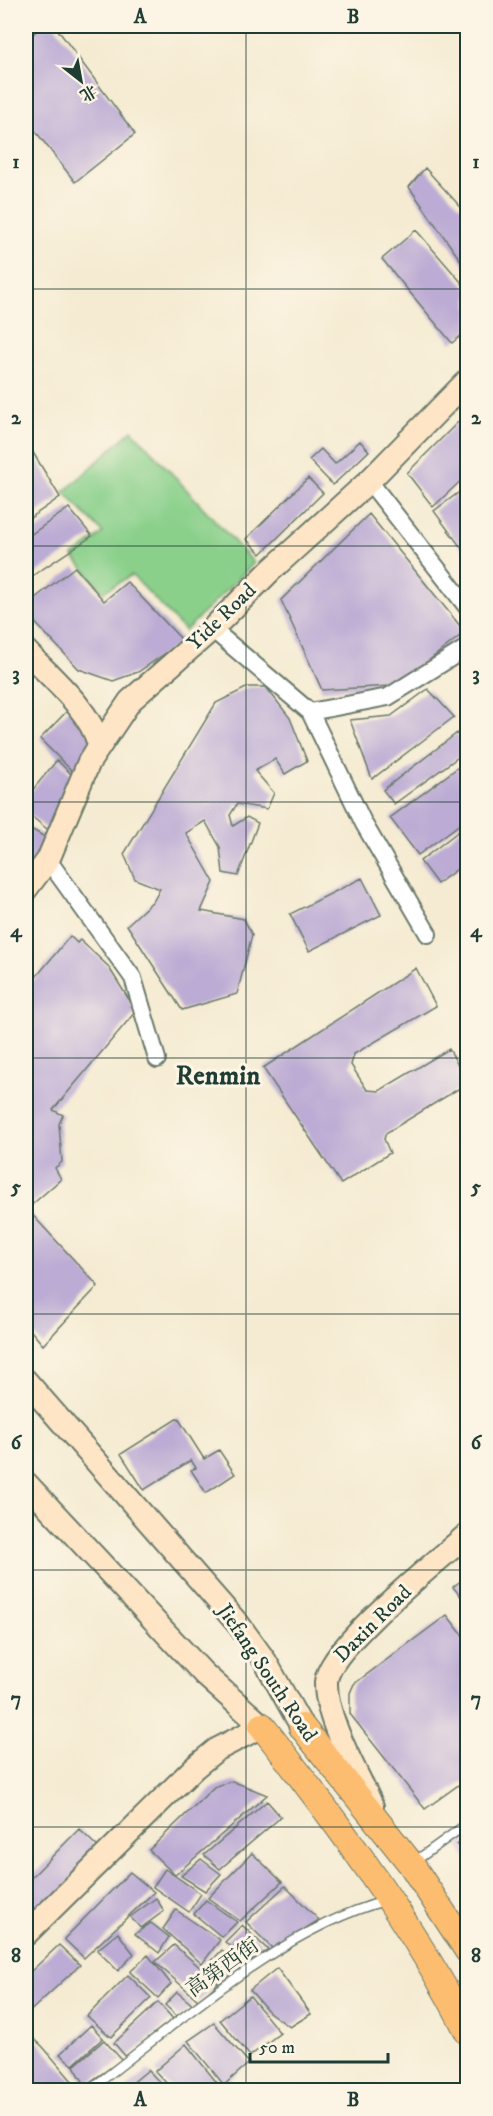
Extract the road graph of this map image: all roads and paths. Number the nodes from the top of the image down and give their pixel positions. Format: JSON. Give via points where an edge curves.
{"nodes":[{"id":1,"x":468,"y":380,"type":"edge"},
{"id":2,"x":369,"y":481,"type":"junction"},
{"id":3,"x":468,"y":608,"type":"edge"},
{"id":4,"x":212,"y":628,"type":"junction"},
{"id":5,"x":468,"y":647,"type":"edge"},
{"id":6,"x":26,"y":651,"type":"edge"},
{"id":7,"x":310,"y":712,"type":"junction"},
{"id":8,"x":99,"y":744,"type":"junction"},
{"id":9,"x":48,"y":860,"type":"junction"},
{"id":10,"x":26,"y":889,"type":"edge"},
{"id":11,"x":428,"y":934,"type":"dead end"},
{"id":12,"x":157,"y":1059,"type":"dead end"},
{"id":13,"x":26,"y":1382,"type":"edge"},
{"id":14,"x":26,"y":1483,"type":"edge"},
{"id":15,"x":468,"y":1534,"type":"edge"},
{"id":16,"x":262,"y":1726,"type":"junction"},
{"id":17,"x":302,"y":1727,"type":"joint"},
{"id":18,"x":468,"y":1823,"type":"edge"},
{"id":19,"x":385,"y":1832,"type":"junction"},
{"id":20,"x":411,"y":1864,"type":"junction"},
{"id":21,"x":392,"y":1900,"type":"junction"},
{"id":22,"x":26,"y":1934,"type":"edge"},
{"id":23,"x":466,"y":1945,"type":"edge"},
{"id":24,"x":468,"y":2032,"type":"edge"},
{"id":25,"x":89,"y":2091,"type":"edge"}],
"edges":[{"from":1,"to":2,"type":"main road","name":"Yide Road"},
{"from":2,"to":3,"type":"street"},
{"from":2,"to":4,"type":"main road","name":"Yide Road"},
{"from":4,"to":7,"type":"street"},
{"from":4,"to":8,"type":"main road","name":"Yide Road","via":[[130,701]]},
{"from":5,"to":7,"type":"street","via":[[388,697]]},
{"from":6,"to":8,"type":"main road","via":[[82,712],[94,728]]},
{"from":7,"to":11,"type":"street","via":[[364,824]]},
{"from":8,"to":9,"type":"main road","name":"Yide Road"},
{"from":9,"to":10,"type":"main road","name":"Yide Road"},
{"from":9,"to":12,"type":"street","via":[[134,978]]},
{"from":13,"to":17,"type":"main road","name":"Jiefang South Road","via":[[239,1624]]},
{"from":14,"to":16,"type":"main road","name":"Jiefang South Road","via":[[190,1659]]},
{"from":15,"to":19,"type":"main road","name":"Daxin Road","via":[[354,1637],[329,1669],[329,1703]]},
{"from":16,"to":21,"type":"main road","name":"Jiefang South Road"},
{"from":16,"to":22,"type":"main road","via":[[216,1750],[194,1768]]},
{"from":17,"to":19,"type":"main road","name":"Jiefang South Road"},
{"from":18,"to":20,"type":"lane"},
{"from":19,"to":20,"type":"main road","name":"Jiefang South Road"},
{"from":20,"to":23,"type":"main road","name":"Jiefang South Road"},
{"from":21,"to":24,"type":"main road","name":"Jiefang South Road"},
{"from":21,"to":25,"type":"lane","name":"高第西街","via":[[351,1910],[266,1957]]}]}
